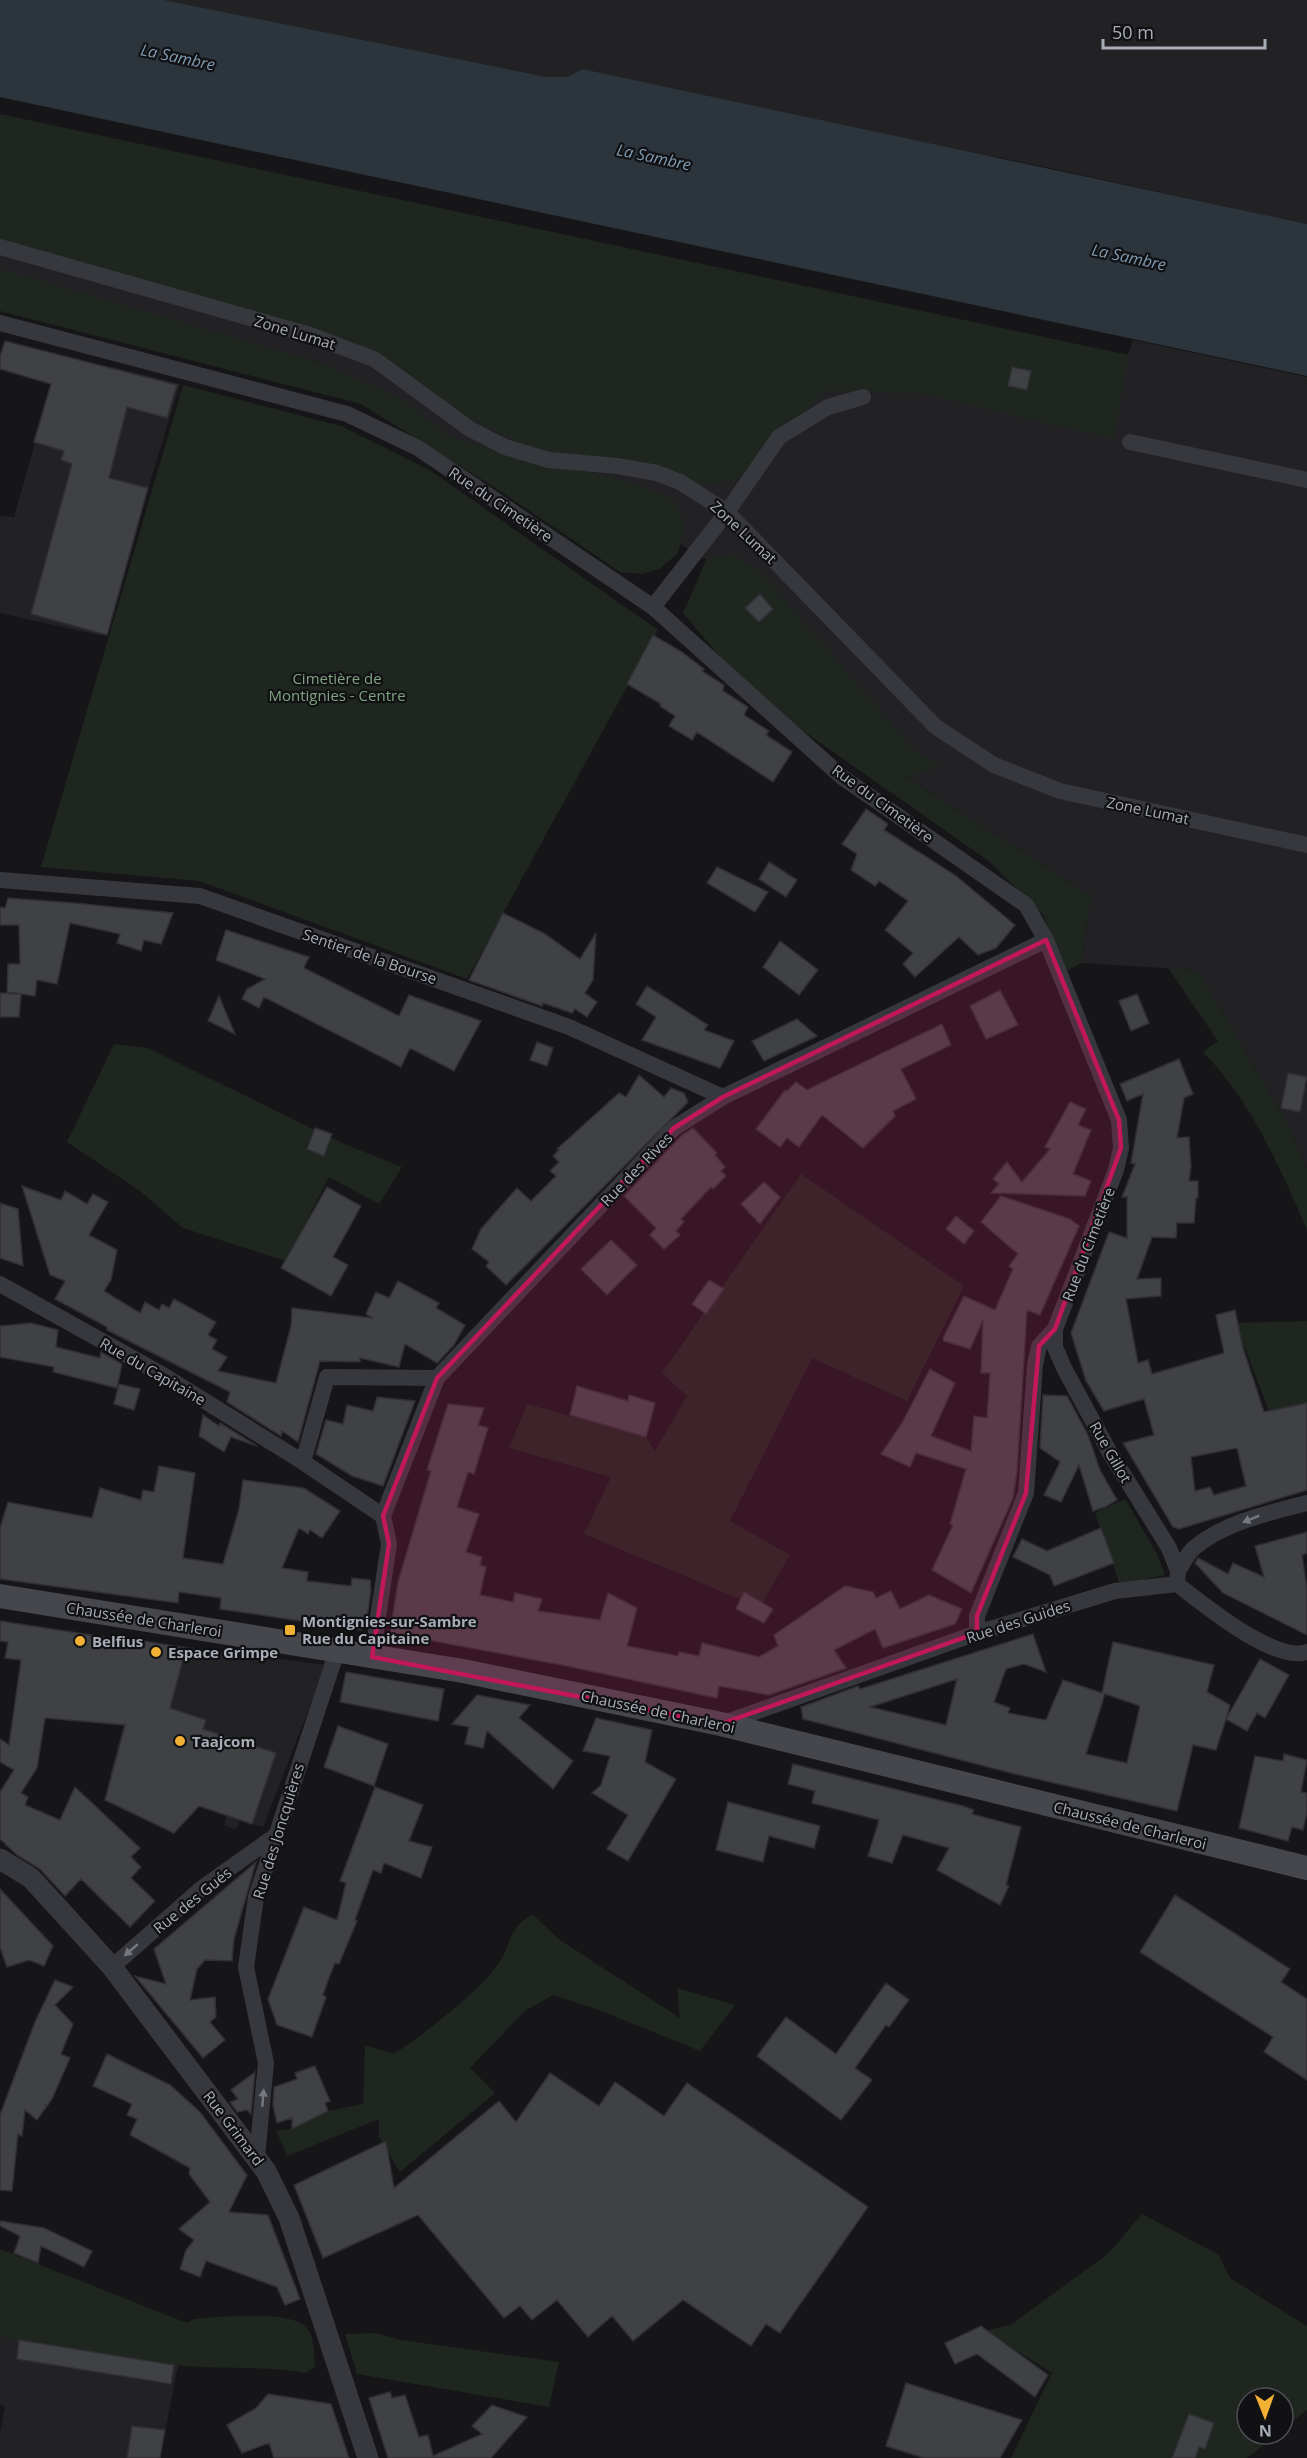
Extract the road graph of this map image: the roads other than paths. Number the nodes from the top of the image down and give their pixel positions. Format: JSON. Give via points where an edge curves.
{"nodes":[{"id":1,"x":0,"y":247,"type":"edge"},
{"id":2,"x":0,"y":323,"type":"edge"},
{"id":3,"x":862,"y":397,"type":"dead end"},
{"id":4,"x":1130,"y":442,"type":"dead end"},
{"id":5,"x":1307,"y":480,"type":"edge"},
{"id":6,"x":727,"y":512,"type":"junction"},
{"id":7,"x":653,"y":607,"type":"junction"},
{"id":8,"x":1307,"y":845,"type":"edge"},
{"id":9,"x":0,"y":880,"type":"edge"},
{"id":10,"x":1046,"y":940,"type":"junction"},
{"id":11,"x":723,"y":1097,"type":"junction"},
{"id":12,"x":0,"y":1284,"type":"edge"},
{"id":13,"x":1056,"y":1329,"type":"junction"},
{"id":14,"x":437,"y":1378,"type":"junction"},
{"id":15,"x":303,"y":1462,"type":"junction"},
{"id":16,"x":1307,"y":1503,"type":"edge"},
{"id":17,"x":382,"y":1516,"type":"junction"},
{"id":18,"x":1177,"y":1578,"type":"junction"},
{"id":19,"x":0,"y":1596,"type":"edge"},
{"id":20,"x":977,"y":1633,"type":"junction"},
{"id":21,"x":337,"y":1651,"type":"junction"},
{"id":22,"x":1304,"y":1656,"type":"edge"},
{"id":23,"x":372,"y":1657,"type":"junction"},
{"id":24,"x":721,"y":1724,"type":"junction"},
{"id":25,"x":275,"y":1836,"type":"junction"},
{"id":26,"x":0,"y":1859,"type":"edge"},
{"id":27,"x":1307,"y":1868,"type":"edge"},
{"id":28,"x":112,"y":1967,"type":"junction"},
{"id":29,"x":257,"y":2157,"type":"junction"},
{"id":30,"x":368,"y":2458,"type":"edge"}],
"edges":[{"from":1,"to":6,"type":"street","name":"Zone Lumat","via":[[310,335],[374,359],[470,429],[505,447],[549,460],[617,465],[657,473],[680,482]]},
{"from":2,"to":7,"type":"street","name":"Rue du Cimetière","via":[[347,414],[418,448]]},
{"from":3,"to":6,"type":"street","via":[[828,407],[779,437]]},
{"from":4,"to":5,"type":"street"},
{"from":6,"to":7,"type":"street"},
{"from":6,"to":8,"type":"street","name":"Zone Lumat","via":[[928,719],[994,765],[1060,791]]},
{"from":7,"to":10,"type":"street","name":"Rue du Cimetière","via":[[842,777],[1026,905]]},
{"from":9,"to":11,"type":"street","name":"Sentier de la Bourse","via":[[200,896],[569,1027]]},
{"from":10,"to":11,"type":"street","name":"Rue des Rives"},
{"from":10,"to":13,"type":"street","name":"Rue du Cimetière","via":[[1119,1120],[1121,1134],[1116,1170]]},
{"from":11,"to":14,"type":"street","name":"Rue des Rives","via":[[674,1128]]},
{"from":12,"to":15,"type":"street","name":"Rue du Capitaine","via":[[164,1375]]},
{"from":13,"to":18,"type":"street","name":"Rue Gillot","via":[[1055,1347],[1064,1368],[1110,1453],[1169,1548]]},
{"from":13,"to":20,"type":"street","name":"Rue du Cimetière","via":[[1040,1346],[1035,1365],[1026,1493],[976,1616]]},
{"from":14,"to":15,"type":"street","via":[[327,1377]]},
{"from":14,"to":17,"type":"street","name":"Rue des Rives"},
{"from":15,"to":17,"type":"street","name":"Rue du Capitaine"},
{"from":16,"to":18,"type":"street","one_way":true,"via":[[1256,1517],[1212,1536],[1192,1549]]},
{"from":17,"to":23,"type":"street","via":[[388,1544]]},
{"from":18,"to":20,"type":"street","name":"Rue des Guides","via":[[1115,1591]]},
{"from":18,"to":22,"type":"street","via":[[1213,1612],[1273,1647]]},
{"from":19,"to":21,"type":"main road","name":"Chaussée de Charleroi"},
{"from":20,"to":24,"type":"street","name":"Rue des Guides"},
{"from":21,"to":23,"type":"main road","name":"Chaussée de Charleroi"},
{"from":21,"to":25,"type":"street","name":"Rue des Joncquières"},
{"from":23,"to":24,"type":"main road","name":"Chaussée de Charleroi","via":[[463,1671]]},
{"from":24,"to":27,"type":"main road","name":"Chaussée de Charleroi"},
{"from":25,"to":28,"type":"street","name":"Rue des Gués","one_way":true,"via":[[202,1888]]},
{"from":29,"to":25,"type":"street","name":"Rue des Joncquières","one_way":true,"via":[[266,2063],[246,1967],[256,1897]]},
{"from":26,"to":28,"type":"street","name":"Rue Grimard","via":[[31,1878]]},
{"from":28,"to":29,"type":"street","name":"Rue Grimard"},
{"from":29,"to":30,"type":"street","name":"Rue Grimard","via":[[289,2218]]}]}
